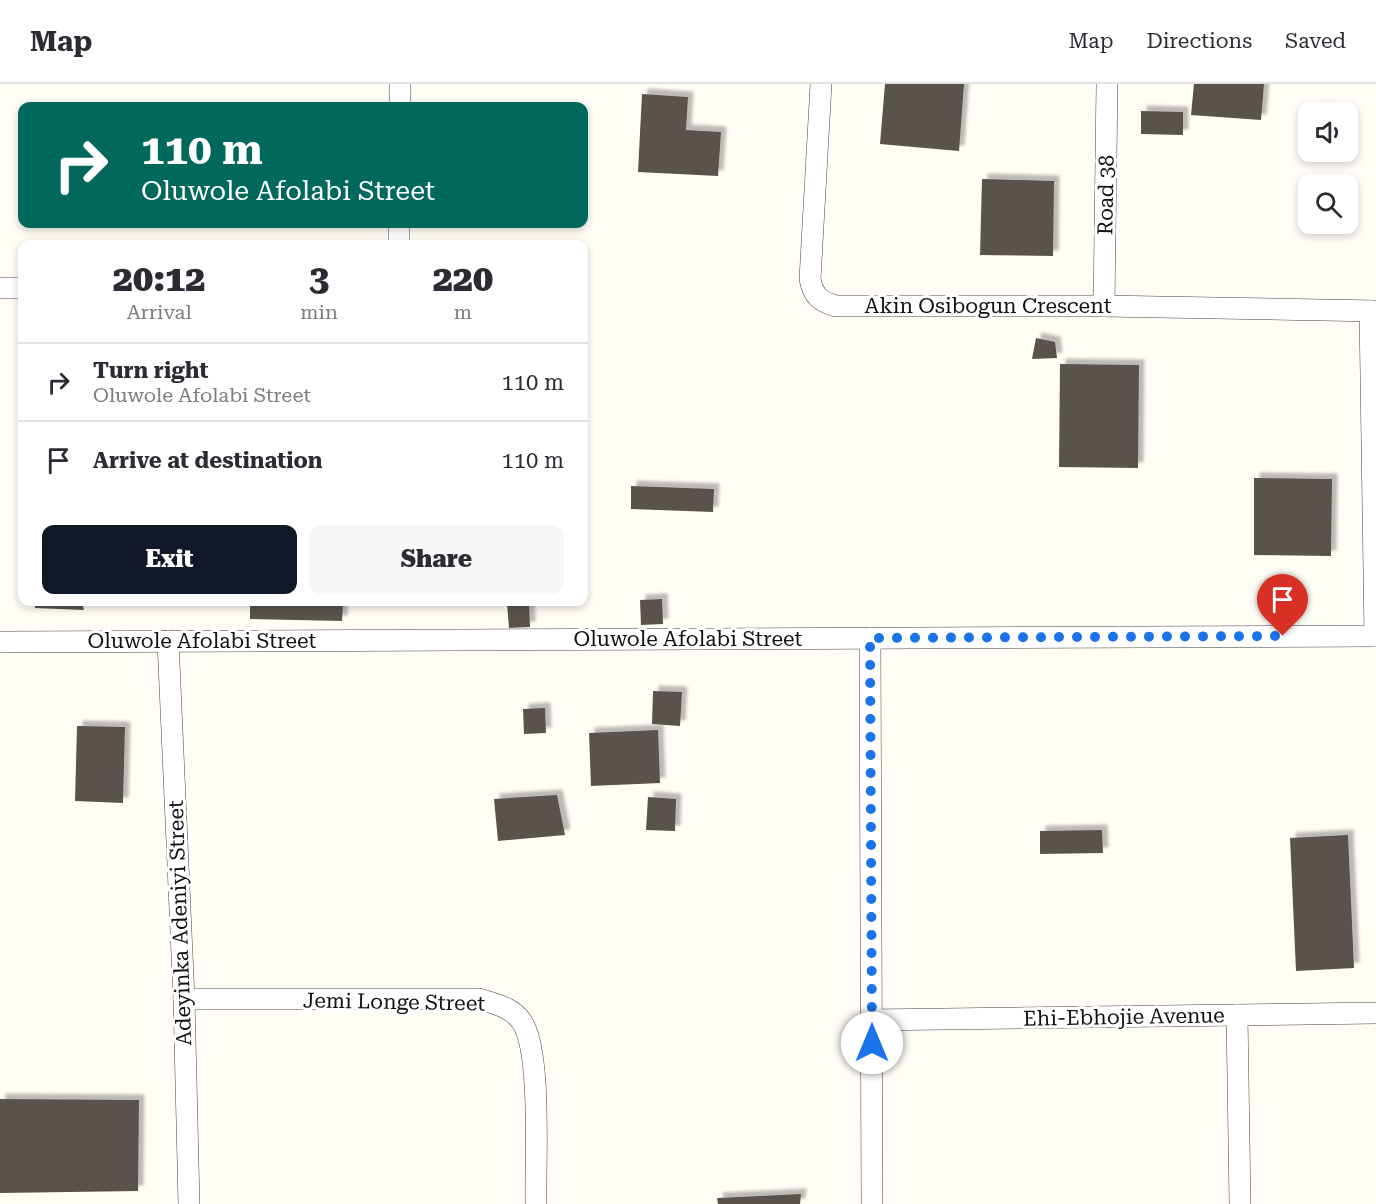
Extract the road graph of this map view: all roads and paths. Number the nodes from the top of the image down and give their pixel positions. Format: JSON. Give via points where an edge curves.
{"nodes":[{"id":1,"x":400,"y":84,"type":"edge"},
{"id":2,"x":821,"y":84,"type":"edge"},
{"id":3,"x":1107,"y":84,"type":"edge"},
{"id":4,"x":400,"y":102,"type":"edge"},
{"id":5,"x":0,"y":288,"type":"edge"},
{"id":6,"x":18,"y":288,"type":"edge"},
{"id":7,"x":1104,"y":306,"type":"junction"},
{"id":8,"x":1373,"y":311,"type":"edge"},
{"id":9,"x":1375,"y":636,"type":"edge"},
{"id":10,"x":870,"y":638,"type":"junction"},
{"id":11,"x":168,"y":641,"type":"junction"},
{"id":12,"x":0,"y":642,"type":"edge"},
{"id":13,"x":184,"y":999,"type":"junction"},
{"id":14,"x":1376,"y":1013,"type":"edge"},
{"id":15,"x":1237,"y":1015,"type":"junction"},
{"id":16,"x":872,"y":1020,"type":"junction"},
{"id":17,"x":189,"y":1204,"type":"edge"},
{"id":18,"x":536,"y":1204,"type":"edge"},
{"id":19,"x":872,"y":1204,"type":"edge"},
{"id":20,"x":1240,"y":1204,"type":"edge"}],
"edges":[{"from":1,"to":4,"type":"street"},
{"from":2,"to":7,"type":"street","name":"Akin Osibogun Crescent","via":[[810,279],[817,297],[836,306]]},
{"from":3,"to":7,"type":"street","name":"Road 38"},
{"from":5,"to":6,"type":"street"},
{"from":7,"to":8,"type":"street","name":"Akin Osibogun Crescent"},
{"from":8,"to":9,"type":"street"},
{"from":9,"to":10,"type":"street","name":"Oluwole Afolabi Street"},
{"from":10,"to":11,"type":"street","name":"Oluwole Afolabi Street"},
{"from":10,"to":16,"type":"street"},
{"from":11,"to":12,"type":"street","name":"Oluwole Afolabi Street"},
{"from":11,"to":13,"type":"street","name":"Adeyinka Adeniyi Street"},
{"from":13,"to":17,"type":"street","name":"Adeyinka Adeniyi Street"},
{"from":13,"to":18,"type":"street","name":"Jemi Longe Street","via":[[479,999],[512,1011],[523,1023],[534,1065]]},
{"from":14,"to":15,"type":"street","name":"Ehi-Ebhojie Avenue"},
{"from":15,"to":16,"type":"street","name":"Ehi-Ebhojie Avenue"},
{"from":15,"to":20,"type":"street"},
{"from":16,"to":19,"type":"street"}]}
